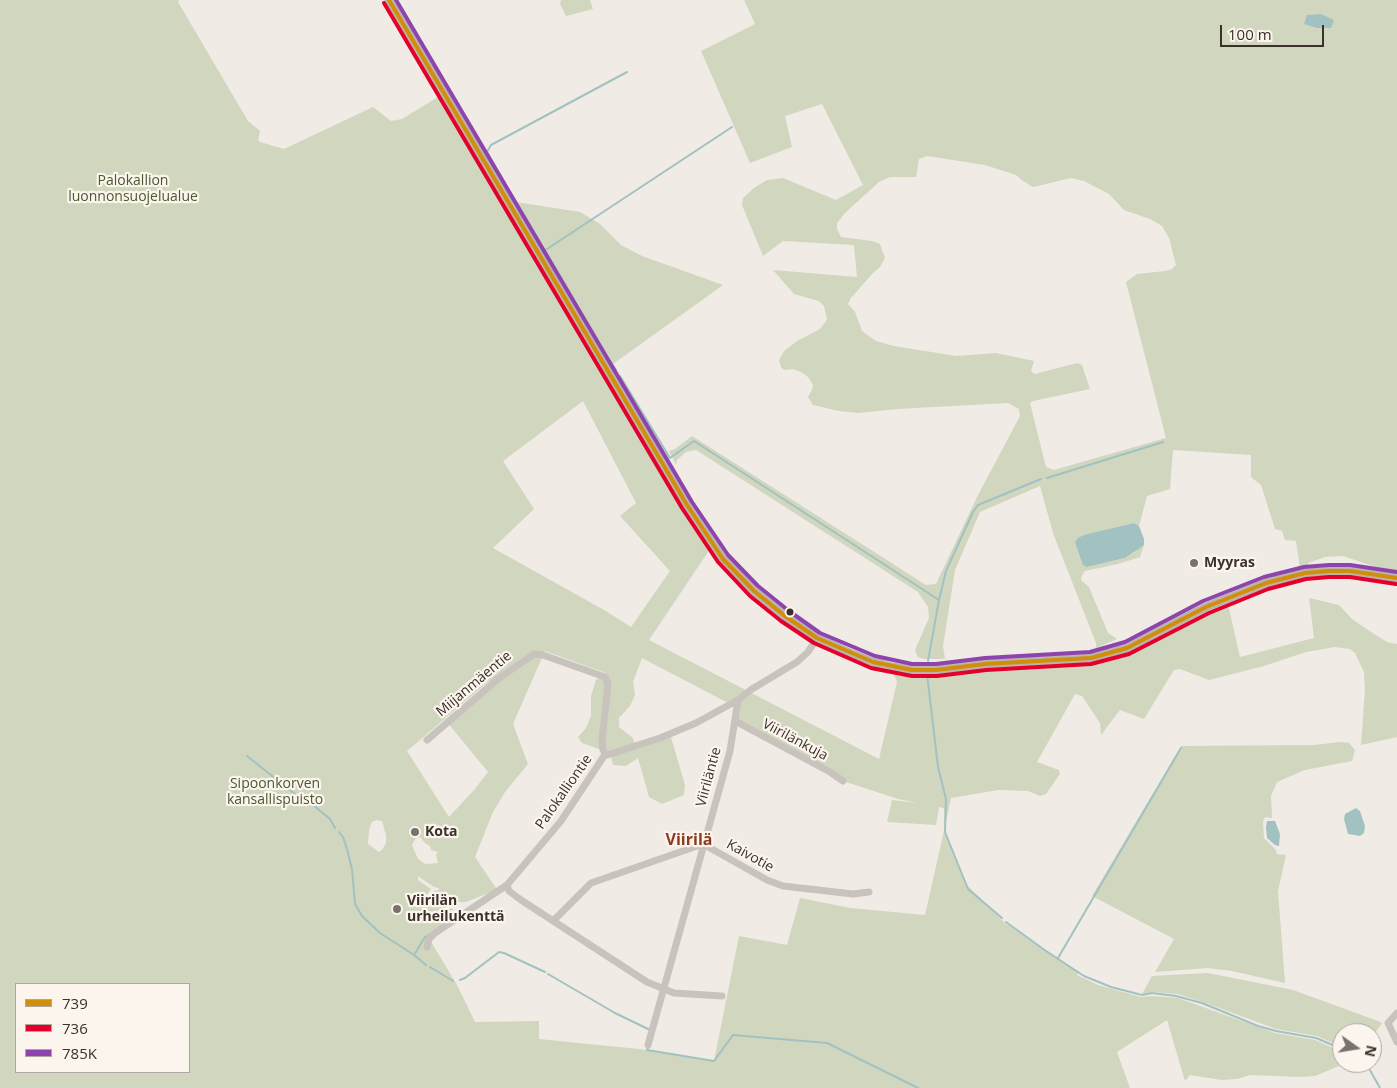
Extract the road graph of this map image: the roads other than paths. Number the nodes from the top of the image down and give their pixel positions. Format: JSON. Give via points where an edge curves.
{"nodes":[{"id":1,"x":389,"y":0,"type":"edge"},
{"id":2,"x":1397,"y":578,"type":"edge"},
{"id":3,"x":817,"y":638,"type":"junction"},
{"id":4,"x":738,"y":700,"type":"junction"},
{"id":5,"x":735,"y":721,"type":"junction"},
{"id":6,"x":427,"y":740,"type":"dead end"},
{"id":7,"x":606,"y":755,"type":"junction"},
{"id":8,"x":843,"y":782,"type":"dead end"},
{"id":9,"x":704,"y":844,"type":"junction"},
{"id":10,"x":507,"y":885,"type":"junction"},
{"id":11,"x":868,"y":892,"type":"dead end"},
{"id":12,"x":553,"y":921,"type":"junction"},
{"id":13,"x":427,"y":947,"type":"dead end"},
{"id":14,"x":664,"y":989,"type":"junction"},
{"id":15,"x":722,"y":996,"type":"dead end"},
{"id":16,"x":1397,"y":1013,"type":"edge"},
{"id":17,"x":1397,"y":1042,"type":"edge"},
{"id":18,"x":648,"y":1045,"type":"dead end"}],
"edges":[{"from":1,"to":3,"type":"street","via":[[712,543],[754,591]]},
{"from":2,"to":3,"type":"street","via":[[1329,571],[1305,573],[1266,583],[1206,607],[1127,648],[1091,658],[912,670],[873,662]]},
{"from":3,"to":4,"type":"street","via":[[797,662]]},
{"from":4,"to":5,"type":"street","name":"Viiriläntie"},
{"from":4,"to":7,"type":"street","name":"Palokalliontie","via":[[691,726]]},
{"from":5,"to":8,"type":"street","name":"Viirilänkuja"},
{"from":5,"to":9,"type":"street","name":"Viiriläntie"},
{"from":6,"to":7,"type":"street","name":"Miijanmäentie","via":[[498,679],[534,654],[605,677],[608,684],[602,740]]},
{"from":7,"to":10,"type":"street","name":"Palokalliontie","via":[[561,821]]},
{"from":9,"to":11,"type":"street","name":"Kaivotie","via":[[767,880],[784,886],[853,894]]},
{"from":9,"to":12,"type":"street","via":[[591,883]]},
{"from":9,"to":14,"type":"street","name":"Viiriläntie"},
{"from":10,"to":12,"type":"street","via":[[509,891]]},
{"from":10,"to":13,"type":"street","name":"Palokalliontie","via":[[435,933]]},
{"from":12,"to":14,"type":"street","via":[[647,982]]},
{"from":14,"to":15,"type":"street"},
{"from":14,"to":18,"type":"street","name":"Viiriläntie"},
{"from":16,"to":17,"type":"street","via":[[1388,1023]]}]}
